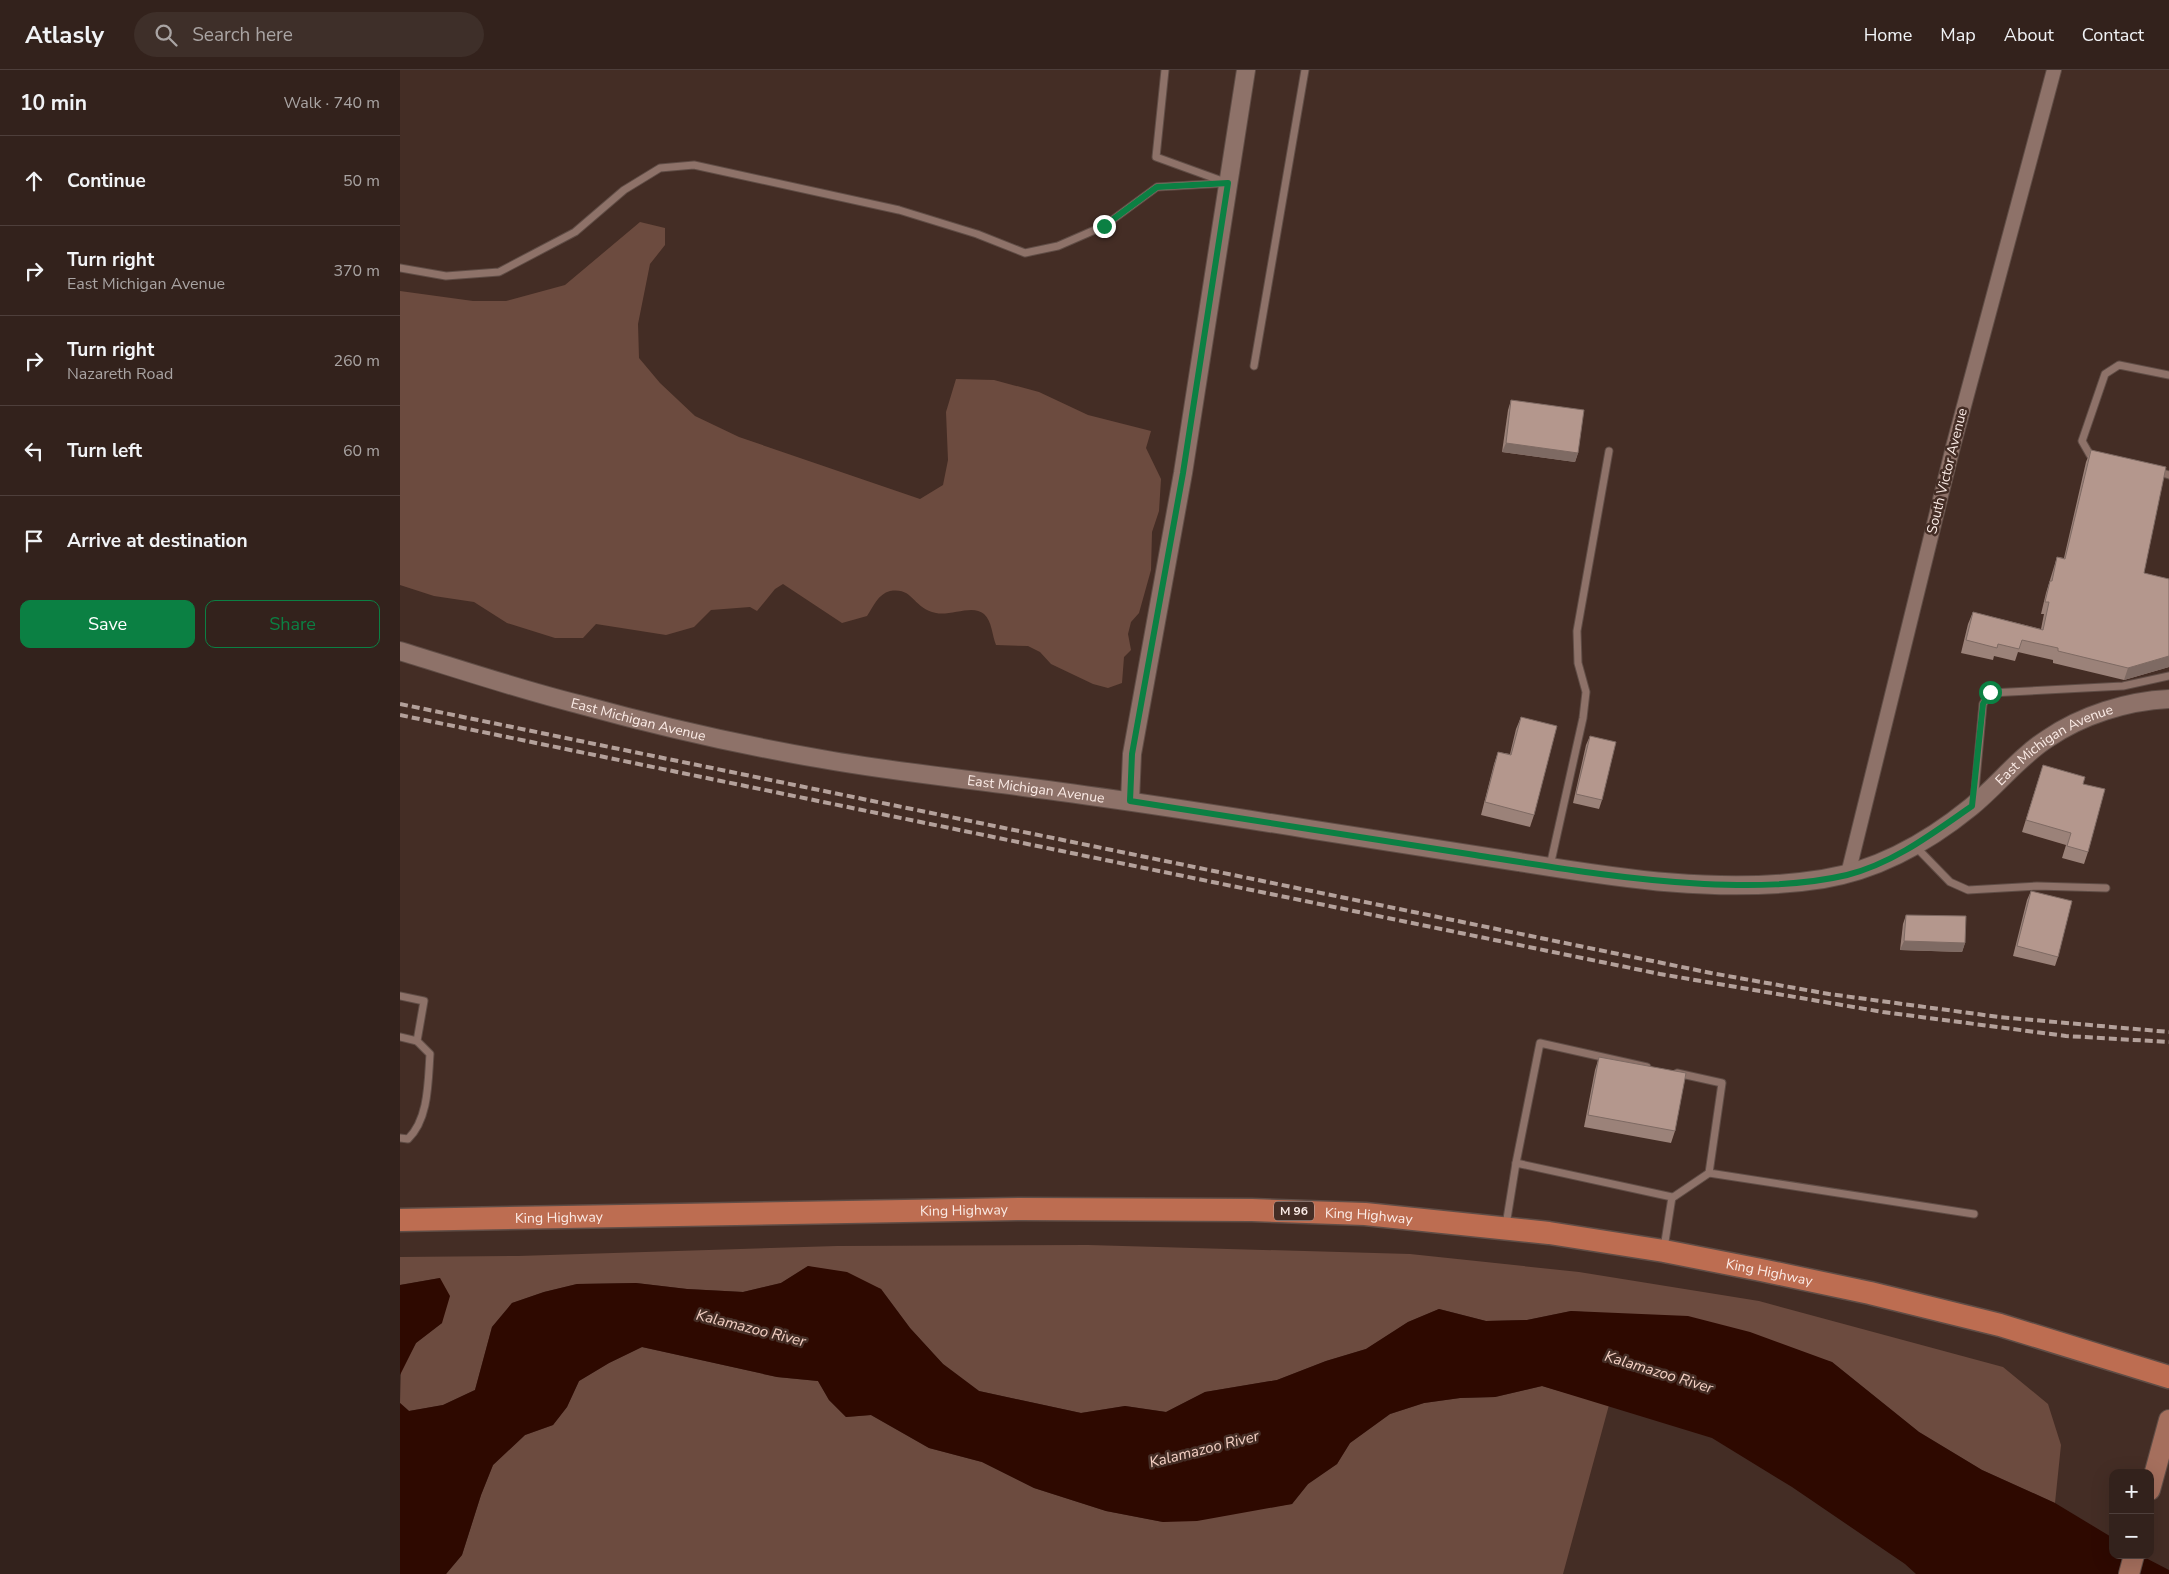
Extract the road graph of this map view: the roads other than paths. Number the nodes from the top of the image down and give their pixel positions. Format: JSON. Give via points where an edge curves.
{"nodes":[{"id":1,"x":1165,"y":70,"type":"edge"},
{"id":2,"x":1246,"y":70,"type":"edge"},
{"id":3,"x":1305,"y":70,"type":"edge"},
{"id":4,"x":2054,"y":70,"type":"edge"},
{"id":5,"x":1228,"y":183,"type":"junction"},
{"id":6,"x":400,"y":268,"type":"edge"},
{"id":7,"x":1254,"y":366,"type":"dead end"},
{"id":8,"x":2169,"y":375,"type":"edge"},
{"id":9,"x":1609,"y":451,"type":"dead end"},
{"id":10,"x":2108,"y":460,"type":"edge"},
{"id":11,"x":2152,"y":470,"type":"edge"},
{"id":12,"x":2169,"y":475,"type":"edge"},
{"id":13,"x":400,"y":651,"type":"edge"},
{"id":14,"x":2169,"y":676,"type":"edge"},
{"id":15,"x":2169,"y":698,"type":"edge"},
{"id":16,"x":1130,"y":801,"type":"junction"},
{"id":17,"x":1974,"y":804,"type":"junction"},
{"id":18,"x":1914,"y":846,"type":"junction"},
{"id":19,"x":1550,"y":867,"type":"junction"},
{"id":20,"x":1848,"y":874,"type":"junction"},
{"id":21,"x":2106,"y":888,"type":"dead end"},
{"id":22,"x":400,"y":996,"type":"edge"},
{"id":23,"x":400,"y":1038,"type":"edge"},
{"id":24,"x":417,"y":1041,"type":"junction"},
{"id":25,"x":1655,"y":1068,"type":"edge"},
{"id":26,"x":1665,"y":1070,"type":"edge"},
{"id":27,"x":400,"y":1138,"type":"edge"},
{"id":28,"x":1516,"y":1163,"type":"junction"},
{"id":29,"x":1709,"y":1174,"type":"junction"},
{"id":30,"x":1672,"y":1198,"type":"junction"},
{"id":31,"x":1974,"y":1214,"type":"dead end"},
{"id":32,"x":400,"y":1220,"type":"edge"},
{"id":33,"x":1506,"y":1228,"type":"junction"},
{"id":34,"x":1664,"y":1251,"type":"junction"},
{"id":35,"x":2169,"y":1377,"type":"edge"},
{"id":36,"x":2169,"y":1420,"type":"edge"},
{"id":37,"x":2154,"y":1475,"type":"edge"},
{"id":38,"x":2133,"y":1559,"type":"edge"},
{"id":39,"x":2129,"y":1574,"type":"edge"}],
"edges":[{"from":1,"to":5,"type":"lane","via":[[1156,157]]},
{"from":2,"to":5,"type":"street"},
{"from":3,"to":7,"type":"lane"},
{"from":4,"to":20,"type":"street","name":"South Victor Avenue","via":[[1952,447]]},
{"from":5,"to":6,"type":"lane","via":[[1157,187],[1104,226],[1058,246],[1025,253],[899,210],[694,165],[660,168],[624,190],[575,232],[499,272],[446,276]]},
{"from":5,"to":16,"type":"street","via":[[1183,473],[1132,754]]},
{"from":8,"to":10,"type":"lane","via":[[2119,365],[2104,374],[2082,441],[2090,456]]},
{"from":9,"to":19,"type":"lane","via":[[1577,631],[1578,663],[1586,692],[1583,718]]},
{"from":11,"to":12,"type":"lane"},
{"from":13,"to":16,"type":"street","name":"East Michigan Avenue","via":[[578,704],[747,745],[827,760]]},
{"from":14,"to":17,"type":"lane","via":[[2123,686],[1990,692],[1983,704]]},
{"from":15,"to":17,"type":"street","name":"East Michigan Avenue","via":[[2146,700],[2083,719],[2048,738],[2015,764]]},
{"from":16,"to":19,"type":"street","name":"East Michigan Avenue"},
{"from":17,"to":18,"type":"street","name":"East Michigan Avenue"},
{"from":18,"to":20,"type":"street","name":"East Michigan Avenue","via":[[1880,864]]},
{"from":18,"to":21,"type":"lane","via":[[1950,882],[1968,890],[2037,886]]},
{"from":19,"to":20,"type":"street","name":"East Michigan Avenue","via":[[1654,881],[1744,886],[1794,883]]},
{"from":22,"to":24,"type":"lane","via":[[424,1001]]},
{"from":23,"to":24,"type":"lane"},
{"from":24,"to":27,"type":"lane","via":[[430,1054],[426,1099],[416,1131],[408,1139]]},
{"from":25,"to":28,"type":"lane","via":[[1540,1042]]},
{"from":26,"to":29,"type":"lane","via":[[1722,1083]]},
{"from":28,"to":30,"type":"lane"},
{"from":28,"to":33,"type":"lane"},
{"from":29,"to":30,"type":"lane"},
{"from":29,"to":31,"type":"lane"},
{"from":30,"to":34,"type":"lane"},
{"from":32,"to":33,"type":"main road","name":"King Highway","number":"M 96","via":[[1021,1209],[1252,1210],[1365,1214]]},
{"from":33,"to":34,"type":"main road","name":"King Highway","number":"M 96"},
{"from":34,"to":35,"type":"main road","name":"King Highway","number":"M 96","via":[[1861,1291],[2000,1325]]},
{"from":36,"to":37,"type":"main road"},
{"from":38,"to":39,"type":"main road"}]}
